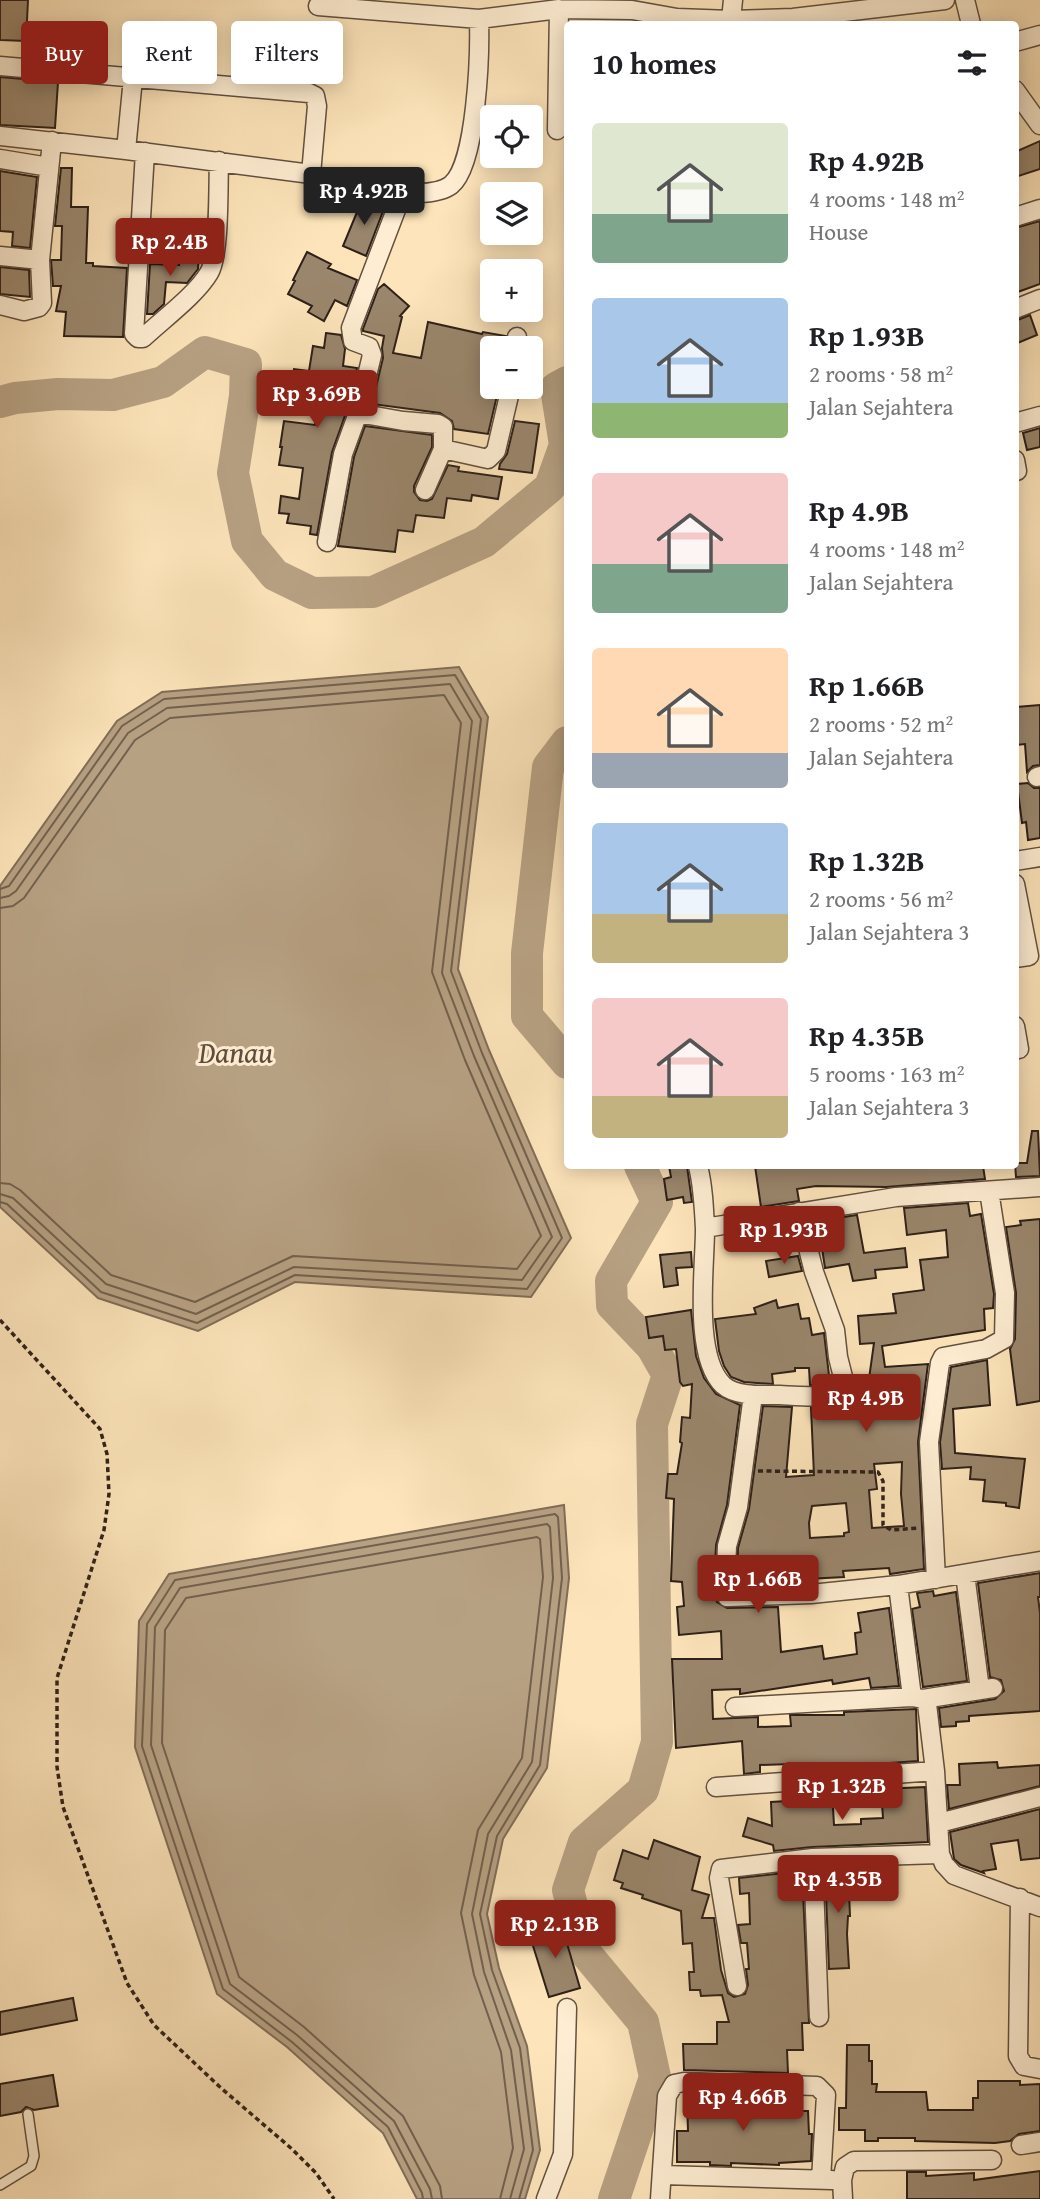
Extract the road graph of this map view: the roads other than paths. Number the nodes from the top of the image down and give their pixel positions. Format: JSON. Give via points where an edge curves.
{"nodes":[{"id":1,"x":733,"y":0,"type":"edge"},
{"id":2,"x":945,"y":0,"type":"edge"},
{"id":3,"x":965,"y":0,"type":"edge"},
{"id":4,"x":318,"y":6,"type":"dead end"},
{"id":5,"x":559,"y":9,"type":"junction"},
{"id":6,"x":859,"y":17,"type":"edge"},
{"id":7,"x":479,"y":19,"type":"junction"},
{"id":8,"x":731,"y":20,"type":"junction"},
{"id":9,"x":809,"y":20,"type":"edge"},
{"id":10,"x":676,"y":21,"type":"edge"},
{"id":11,"x":970,"y":21,"type":"edge"},
{"id":12,"x":1040,"y":34,"type":"edge"},
{"id":13,"x":1019,"y":41,"type":"edge"},
{"id":14,"x":0,"y":66,"type":"edge"},
{"id":15,"x":122,"y":77,"type":"edge"},
{"id":16,"x":132,"y":84,"type":"edge"},
{"id":17,"x":203,"y":84,"type":"edge"},
{"id":18,"x":1019,"y":96,"type":"edge"},
{"id":19,"x":1040,"y":125,"type":"edge"},
{"id":20,"x":557,"y":130,"type":"dead end"},
{"id":21,"x":0,"y":136,"type":"edge"},
{"id":22,"x":52,"y":141,"type":"junction"},
{"id":23,"x":126,"y":150,"type":"junction"},
{"id":24,"x":145,"y":152,"type":"junction"},
{"id":25,"x":0,"y":159,"type":"edge"},
{"id":26,"x":219,"y":161,"type":"junction"},
{"id":27,"x":49,"y":167,"type":"junction"},
{"id":28,"x":311,"y":174,"type":"junction"},
{"id":29,"x":402,"y":194,"type":"junction"},
{"id":30,"x":1040,"y":209,"type":"edge"},
{"id":31,"x":1019,"y":216,"type":"edge"},
{"id":32,"x":0,"y":256,"type":"edge"},
{"id":33,"x":40,"y":260,"type":"junction"},
{"id":34,"x":1040,"y":299,"type":"edge"},
{"id":35,"x":0,"y":305,"type":"edge"},
{"id":36,"x":1019,"y":307,"type":"edge"},
{"id":37,"x":508,"y":399,"type":"edge"},
{"id":38,"x":358,"y":413,"type":"junction"},
{"id":39,"x":1040,"y":416,"type":"edge"},
{"id":40,"x":1019,"y":422,"type":"edge"},
{"id":41,"x":443,"y":449,"type":"junction"},
{"id":42,"x":425,"y":490,"type":"dead end"},
{"id":43,"x":327,"y":542,"type":"dead end"},
{"id":44,"x":1040,"y":856,"type":"edge"},
{"id":45,"x":1019,"y":860,"type":"edge"},
{"id":46,"x":1019,"y":905,"type":"edge"},
{"id":47,"x":1019,"y":957,"type":"edge"},
{"id":48,"x":699,"y":1169,"type":"edge"},
{"id":49,"x":1040,"y":1188,"type":"edge"},
{"id":50,"x":989,"y":1191,"type":"junction"},
{"id":51,"x":799,"y":1212,"type":"junction"},
{"id":52,"x":705,"y":1228,"type":"junction"},
{"id":53,"x":753,"y":1395,"type":"junction"},
{"id":54,"x":1040,"y":1561,"type":"edge"},
{"id":55,"x":965,"y":1574,"type":"junction"},
{"id":56,"x":936,"y":1579,"type":"junction"},
{"id":57,"x":898,"y":1585,"type":"junction"},
{"id":58,"x":918,"y":1698,"type":"junction"},
{"id":59,"x":734,"y":1707,"type":"dead end"},
{"id":60,"x":935,"y":1772,"type":"junction"},
{"id":61,"x":716,"y":1787,"type":"dead end"},
{"id":62,"x":1040,"y":1797,"type":"edge"},
{"id":63,"x":939,"y":1823,"type":"junction"},
{"id":64,"x":940,"y":1854,"type":"junction"},
{"id":65,"x":813,"y":1858,"type":"junction"},
{"id":66,"x":1020,"y":1898,"type":"junction"},
{"id":67,"x":1040,"y":1907,"type":"edge"},
{"id":68,"x":737,"y":1986,"type":"dead end"},
{"id":69,"x":567,"y":2008,"type":"dead end"},
{"id":70,"x":819,"y":2017,"type":"dead end"},
{"id":71,"x":1040,"y":2069,"type":"edge"},
{"id":72,"x":28,"y":2114,"type":"dead end"},
{"id":73,"x":1040,"y":2142,"type":"edge"},
{"id":74,"x":1021,"y":2145,"type":"dead end"},
{"id":75,"x":992,"y":2160,"type":"dead end"},
{"id":76,"x":663,"y":2175,"type":"junction"},
{"id":77,"x":821,"y":2180,"type":"junction"},
{"id":78,"x":842,"y":2180,"type":"junction"},
{"id":79,"x":0,"y":2185,"type":"edge"},
{"id":80,"x":546,"y":2199,"type":"edge"},
{"id":81,"x":660,"y":2199,"type":"edge"},
{"id":82,"x":843,"y":2199,"type":"edge"}],
"edges":[{"from":1,"to":8,"type":"street"},
{"from":2,"to":6,"type":"street"},
{"from":3,"to":11,"type":"street"},
{"from":4,"to":7,"type":"street"},
{"from":5,"to":7,"type":"street"},
{"from":5,"to":10,"type":"street","via":[[632,10]]},
{"from":5,"to":20,"type":"street"},
{"from":6,"to":9,"type":"street"},
{"from":7,"to":29,"type":"street","via":[[481,58],[470,143],[458,178],[448,187]]},
{"from":8,"to":9,"type":"street"},
{"from":8,"to":10,"type":"street"},
{"from":12,"to":13,"type":"street"},
{"from":14,"to":15,"type":"street"},
{"from":16,"to":23,"type":"street"},
{"from":17,"to":28,"type":"street","via":[[316,96]]},
{"from":18,"to":19,"type":"street"},
{"from":21,"to":22,"type":"street"},
{"from":22,"to":23,"type":"street"},
{"from":22,"to":27,"type":"street"},
{"from":23,"to":24,"type":"street"},
{"from":24,"to":26,"type":"street"},
{"from":24,"to":26,"type":"street","via":[[134,334],[138,338],[211,271]]},
{"from":25,"to":27,"type":"street"},
{"from":26,"to":28,"type":"street"},
{"from":27,"to":33,"type":"street"},
{"from":28,"to":29,"type":"street","via":[[329,183]]},
{"from":29,"to":38,"type":"street","via":[[351,328],[353,341],[369,346],[372,355]]},
{"from":30,"to":31,"type":"street"},
{"from":32,"to":33,"type":"street"},
{"from":33,"to":35,"type":"street","via":[[39,307],[24,311]]},
{"from":34,"to":36,"type":"street"},
{"from":37,"to":41,"type":"street","via":[[496,451],[488,459]]},
{"from":38,"to":41,"type":"street","via":[[438,424],[444,431]]},
{"from":38,"to":43,"type":"street","via":[[344,454]]},
{"from":39,"to":40,"type":"street"},
{"from":41,"to":42,"type":"street"},
{"from":44,"to":45,"type":"street"},
{"from":46,"to":47,"type":"street","via":[[1029,956]]},
{"from":48,"to":52,"type":"street"},
{"from":49,"to":50,"type":"street"},
{"from":50,"to":51,"type":"street","via":[[896,1197]]},
{"from":50,"to":56,"type":"street","via":[[1005,1293],[1004,1339],[986,1349],[943,1357],[940,1363],[929,1442]]},
{"from":51,"to":52,"type":"street"},
{"from":51,"to":53,"type":"street","via":[[835,1330],[844,1381],[838,1394],[825,1397]]},
{"from":52,"to":53,"type":"street","via":[[706,1350],[724,1386]]},
{"from":53,"to":57,"type":"street","via":[[738,1507],[727,1546],[727,1597]]},
{"from":54,"to":55,"type":"street"},
{"from":55,"to":56,"type":"street"},
{"from":55,"to":58,"type":"street","via":[[986,1685]]},
{"from":56,"to":57,"type":"street"},
{"from":57,"to":58,"type":"street"},
{"from":58,"to":59,"type":"street"},
{"from":58,"to":60,"type":"street","via":[[927,1704]]},
{"from":60,"to":61,"type":"street"},
{"from":60,"to":63,"type":"street"},
{"from":62,"to":63,"type":"street"},
{"from":63,"to":64,"type":"street"},
{"from":64,"to":65,"type":"street"},
{"from":64,"to":66,"type":"street","via":[[954,1875]]},
{"from":65,"to":68,"type":"street","via":[[721,1869]]},
{"from":65,"to":70,"type":"street"},
{"from":66,"to":67,"type":"street"},
{"from":66,"to":71,"type":"street","via":[[1018,2056],[1024,2066]]},
{"from":69,"to":80,"type":"street","via":[[563,2154]]},
{"from":72,"to":79,"type":"lane","via":[[34,2156],[31,2166]]},
{"from":73,"to":74,"type":"street"},
{"from":75,"to":78,"type":"street","via":[[854,2161],[845,2167]]},
{"from":76,"to":77,"type":"street"},
{"from":76,"to":77,"type":"street","via":[[667,2096],[674,2084],[805,2084],[817,2086],[825,2095]]},
{"from":76,"to":81,"type":"street"},
{"from":77,"to":78,"type":"street"},
{"from":78,"to":82,"type":"street"}]}
